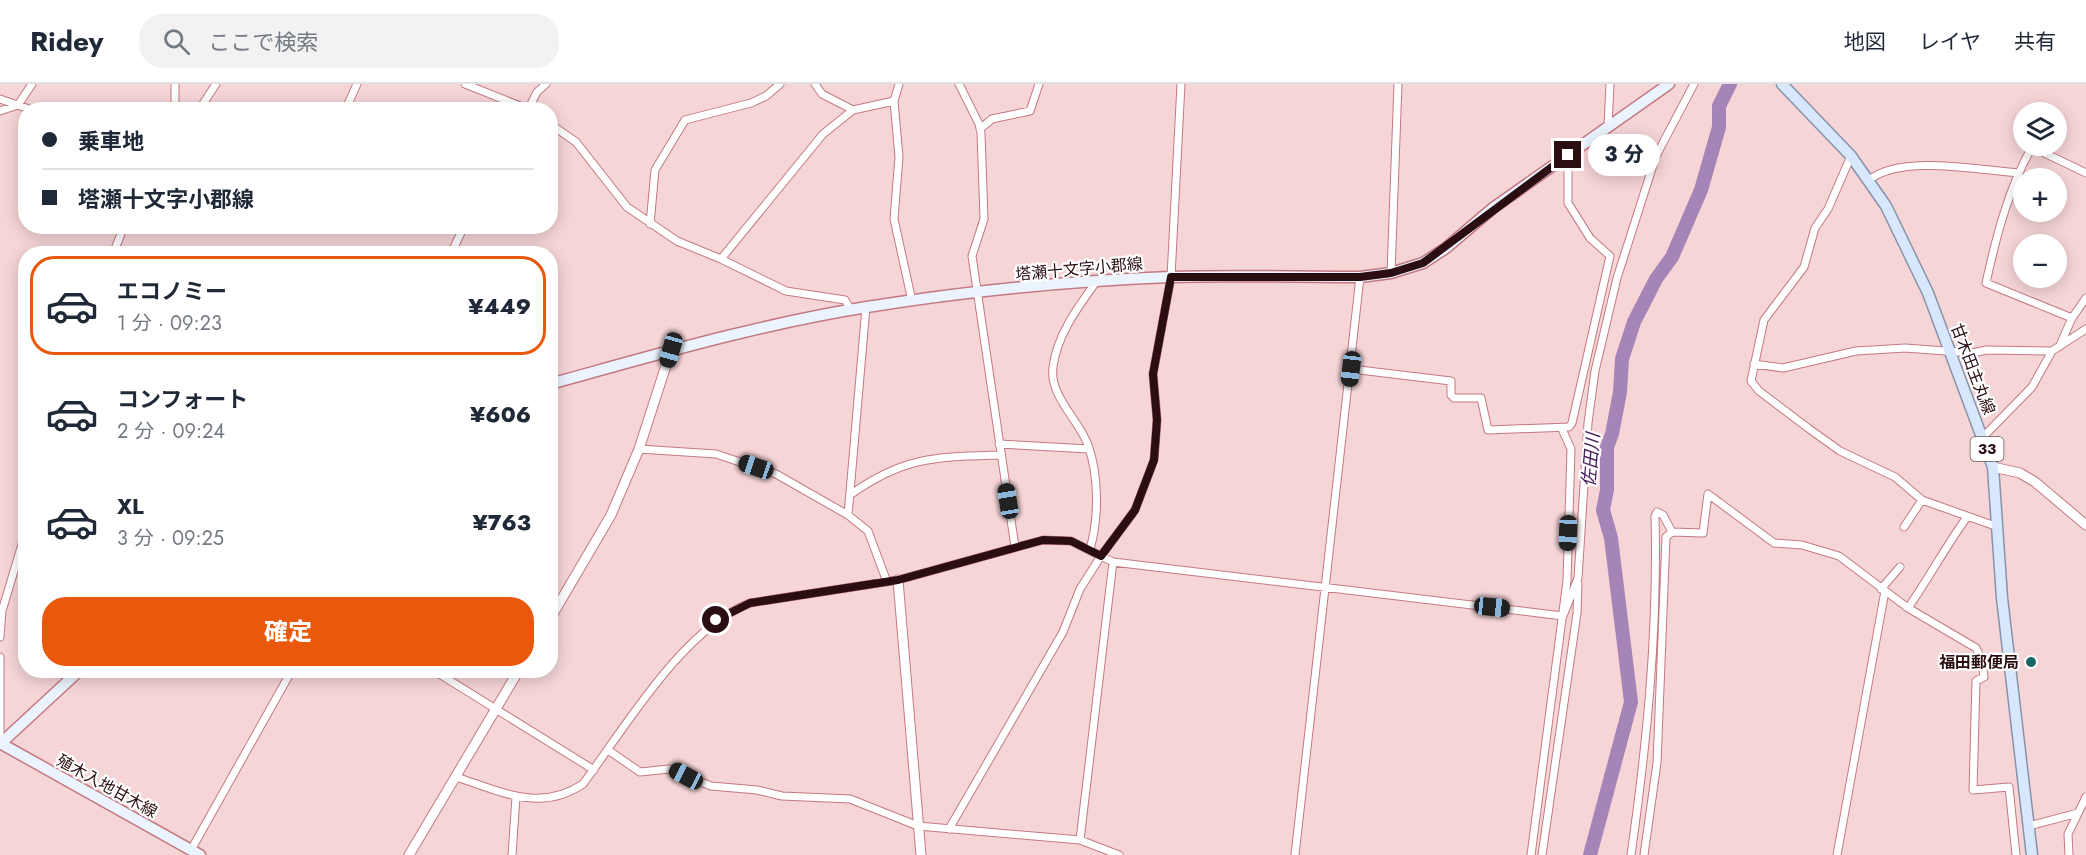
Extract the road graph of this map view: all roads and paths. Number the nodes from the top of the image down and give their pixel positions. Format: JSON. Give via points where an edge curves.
{"nodes":[{"id":1,"x":32,"y":84,"type":"edge"},
{"id":2,"x":175,"y":84,"type":"edge"},
{"id":3,"x":216,"y":84,"type":"edge"},
{"id":4,"x":357,"y":84,"type":"edge"},
{"id":5,"x":465,"y":84,"type":"edge"},
{"id":6,"x":546,"y":84,"type":"edge"},
{"id":7,"x":780,"y":84,"type":"edge"},
{"id":8,"x":815,"y":84,"type":"edge"},
{"id":9,"x":899,"y":84,"type":"edge"},
{"id":10,"x":959,"y":84,"type":"edge"},
{"id":11,"x":1039,"y":84,"type":"edge"},
{"id":12,"x":1181,"y":84,"type":"edge"},
{"id":13,"x":1398,"y":84,"type":"edge"},
{"id":14,"x":1610,"y":84,"type":"edge"},
{"id":15,"x":1669,"y":84,"type":"edge"},
{"id":16,"x":1694,"y":84,"type":"edge"},
{"id":17,"x":1782,"y":84,"type":"edge"},
{"id":18,"x":0,"y":99,"type":"edge"},
{"id":19,"x":894,"y":101,"type":"junction"},
{"id":20,"x":20,"y":102,"type":"edge"},
{"id":21,"x":175,"y":102,"type":"edge"},
{"id":22,"x":204,"y":102,"type":"edge"},
{"id":23,"x":349,"y":102,"type":"edge"},
{"id":24,"x":508,"y":102,"type":"edge"},
{"id":25,"x":532,"y":102,"type":"edge"},
{"id":26,"x":18,"y":105,"type":"joint"},
{"id":27,"x":853,"y":110,"type":"junction"},
{"id":28,"x":0,"y":111,"type":"edge"},
{"id":29,"x":1608,"y":127,"type":"junction"},
{"id":30,"x":980,"y":129,"type":"junction"},
{"id":31,"x":558,"y":130,"type":"edge"},
{"id":32,"x":1568,"y":155,"type":"junction"},
{"id":33,"x":1851,"y":156,"type":"junction"},
{"id":34,"x":2022,"y":168,"type":"edge"},
{"id":35,"x":2013,"y":173,"type":"edge"},
{"id":36,"x":2086,"y":173,"type":"edge"},
{"id":37,"x":1869,"y":180,"type":"junction"},
{"id":38,"x":2013,"y":190,"type":"edge"},
{"id":39,"x":650,"y":224,"type":"junction"},
{"id":40,"x":721,"y":259,"type":"junction"},
{"id":41,"x":1391,"y":273,"type":"junction"},
{"id":42,"x":1171,"y":277,"type":"junction"},
{"id":43,"x":1360,"y":277,"type":"junction"},
{"id":44,"x":1096,"y":282,"type":"junction"},
{"id":45,"x":976,"y":294,"type":"junction"},
{"id":46,"x":2086,"y":298,"type":"edge"},
{"id":47,"x":912,"y":301,"type":"junction"},
{"id":48,"x":866,"y":307,"type":"junction"},
{"id":49,"x":851,"y":310,"type":"junction"},
{"id":50,"x":2073,"y":318,"type":"junction"},
{"id":51,"x":2086,"y":329,"type":"edge"},
{"id":52,"x":2060,"y":345,"type":"junction"},
{"id":53,"x":671,"y":350,"type":"junction"},
{"id":54,"x":2052,"y":351,"type":"junction"},
{"id":55,"x":1950,"y":352,"type":"junction"},
{"id":56,"x":1754,"y":364,"type":"junction"},
{"id":57,"x":1351,"y":369,"type":"junction"},
{"id":58,"x":558,"y":382,"type":"edge"},
{"id":59,"x":1562,"y":429,"type":"junction"},
{"id":60,"x":1983,"y":437,"type":"junction"},
{"id":61,"x":999,"y":444,"type":"junction"},
{"id":62,"x":639,"y":449,"type":"junction"},
{"id":63,"x":1089,"y":449,"type":"junction"},
{"id":64,"x":1001,"y":455,"type":"junction"},
{"id":65,"x":1993,"y":467,"type":"junction"},
{"id":66,"x":850,"y":495,"type":"junction"},
{"id":67,"x":1923,"y":500,"type":"junction"},
{"id":68,"x":848,"y":515,"type":"junction"},
{"id":69,"x":1967,"y":517,"type":"junction"},
{"id":70,"x":2086,"y":525,"type":"edge"},
{"id":71,"x":1904,"y":527,"type":"dead end"},
{"id":72,"x":1999,"y":527,"type":"junction"},
{"id":73,"x":1672,"y":532,"type":"junction"},
{"id":74,"x":1015,"y":547,"type":"junction"},
{"id":75,"x":1090,"y":549,"type":"junction"},
{"id":76,"x":1101,"y":556,"type":"junction"},
{"id":77,"x":18,"y":558,"type":"edge"},
{"id":78,"x":1113,"y":562,"type":"junction"},
{"id":79,"x":1900,"y":567,"type":"dead end"},
{"id":80,"x":1578,"y":578,"type":"junction"},
{"id":81,"x":898,"y":580,"type":"junction"},
{"id":82,"x":887,"y":582,"type":"junction"},
{"id":83,"x":1325,"y":588,"type":"junction"},
{"id":84,"x":1883,"y":590,"type":"junction"},
{"id":85,"x":558,"y":606,"type":"edge"},
{"id":86,"x":1908,"y":608,"type":"junction"},
{"id":87,"x":1563,"y":616,"type":"junction"},
{"id":88,"x":0,"y":637,"type":"edge"},
{"id":89,"x":0,"y":657,"type":"edge"},
{"id":90,"x":71,"y":678,"type":"edge"},
{"id":91,"x":288,"y":678,"type":"edge"},
{"id":92,"x":445,"y":678,"type":"edge"},
{"id":93,"x":514,"y":678,"type":"edge"},
{"id":94,"x":495,"y":711,"type":"junction"},
{"id":95,"x":0,"y":743,"type":"edge"},
{"id":96,"x":608,"y":750,"type":"junction"},
{"id":97,"x":594,"y":770,"type":"junction"},
{"id":98,"x":456,"y":777,"type":"junction"},
{"id":99,"x":2086,"y":797,"type":"edge"},
{"id":100,"x":516,"y":798,"type":"junction"},
{"id":101,"x":2078,"y":813,"type":"junction"},
{"id":102,"x":918,"y":826,"type":"junction"},
{"id":103,"x":2029,"y":826,"type":"junction"},
{"id":104,"x":949,"y":829,"type":"junction"},
{"id":105,"x":1080,"y":840,"type":"junction"},
{"id":106,"x":196,"y":852,"type":"edge"},
{"id":107,"x":409,"y":855,"type":"edge"},
{"id":108,"x":512,"y":855,"type":"edge"},
{"id":109,"x":921,"y":855,"type":"edge"},
{"id":110,"x":1119,"y":855,"type":"edge"},
{"id":111,"x":1295,"y":855,"type":"edge"},
{"id":112,"x":1531,"y":855,"type":"edge"},
{"id":113,"x":1542,"y":855,"type":"edge"},
{"id":114,"x":1631,"y":855,"type":"edge"},
{"id":115,"x":1644,"y":855,"type":"edge"},
{"id":116,"x":1837,"y":855,"type":"edge"},
{"id":117,"x":2016,"y":855,"type":"edge"},
{"id":118,"x":2032,"y":855,"type":"edge"},
{"id":119,"x":2069,"y":855,"type":"edge"}],
"edges":[{"from":1,"to":20,"type":"street"},
{"from":2,"to":21,"type":"street"},
{"from":3,"to":22,"type":"street"},
{"from":4,"to":23,"type":"street"},
{"from":5,"to":24,"type":"street"},
{"from":6,"to":25,"type":"street"},
{"from":7,"to":39,"type":"street","via":[[751,103],[685,120],[655,170]]},
{"from":8,"to":27,"type":"street","via":[[822,94]]},
{"from":9,"to":19,"type":"street"},
{"from":10,"to":30,"type":"street"},
{"from":11,"to":30,"type":"street","via":[[1030,111],[992,119]]},
{"from":12,"to":42,"type":"street"},
{"from":13,"to":41,"type":"street"},
{"from":14,"to":29,"type":"street"},
{"from":15,"to":29,"type":"main road","name":"塔瀬十文字小郡線"},
{"from":16,"to":80,"type":"street","via":[[1656,156],[1611,300],[1588,423]]},
{"from":17,"to":33,"type":"main road","name":"甘木田主丸線","number":"33"},
{"from":18,"to":26,"type":"street"},
{"from":19,"to":27,"type":"street"},
{"from":19,"to":47,"type":"street","via":[[899,158],[894,219]]},
{"from":26,"to":28,"type":"street"},
{"from":27,"to":40,"type":"street","via":[[823,134]]},
{"from":29,"to":32,"type":"main road","name":"塔瀬十文字小郡線"},
{"from":30,"to":45,"type":"street","via":[[985,203],[982,230],[972,256]]},
{"from":31,"to":39,"type":"street","via":[[576,142],[627,207]]},
{"from":32,"to":41,"type":"main road","name":"塔瀬十文字小郡線","via":[[1492,208],[1446,248],[1423,263]]},
{"from":32,"to":59,"type":"street","via":[[1568,203],[1590,238],[1610,256],[1572,423]]},
{"from":33,"to":37,"type":"main road","name":"甘木田主丸線","number":"33"},
{"from":33,"to":56,"type":"street","via":[[1815,228],[1804,267],[1764,320]]},
{"from":34,"to":36,"type":"street","via":[[2034,147]]},
{"from":35,"to":37,"type":"street","via":[[1907,166],[1876,174]]},
{"from":37,"to":55,"type":"main road","name":"甘木田主丸線","number":"33","via":[[1906,243]]},
{"from":38,"to":50,"type":"street","via":[[1986,283]]},
{"from":39,"to":40,"type":"street","via":[[677,241]]},
{"from":40,"to":49,"type":"street","via":[[786,291],[845,300]]},
{"from":41,"to":43,"type":"main road","name":"塔瀬十文字小郡線"},
{"from":42,"to":43,"type":"main road","name":"塔瀬十文字小郡線"},
{"from":42,"to":44,"type":"main road","name":"塔瀬十文字小郡線"},
{"from":42,"to":76,"type":"street","via":[[1153,374],[1157,420],[1154,460],[1135,510]]},
{"from":43,"to":57,"type":"street"},
{"from":44,"to":45,"type":"main road","name":"塔瀬十文字小郡線"},
{"from":44,"to":63,"type":"street","via":[[1074,314],[1053,367],[1057,393]]},
{"from":45,"to":47,"type":"main road","name":"塔瀬十文字小郡線"},
{"from":45,"to":61,"type":"street"},
{"from":46,"to":50,"type":"street"},
{"from":47,"to":48,"type":"main road","name":"塔瀬十文字小郡線"},
{"from":48,"to":49,"type":"main road","name":"塔瀬十文字小郡線"},
{"from":48,"to":66,"type":"street"},
{"from":49,"to":53,"type":"main road","name":"塔瀬十文字小郡線"},
{"from":50,"to":52,"type":"street"},
{"from":51,"to":52,"type":"street"},
{"from":52,"to":54,"type":"street"},
{"from":53,"to":58,"type":"main road","name":"塔瀬十文字小郡線"},
{"from":53,"to":62,"type":"street"},
{"from":54,"to":55,"type":"street"},
{"from":54,"to":60,"type":"street","via":[[2032,387]]},
{"from":55,"to":56,"type":"street","via":[[1905,348],[1856,351],[1783,368]]},
{"from":55,"to":60,"type":"main road","name":"甘木田主丸線","number":"33"},
{"from":56,"to":67,"type":"street","via":[[1751,377],[1759,391],[1832,446],[1895,477]]},
{"from":57,"to":59,"type":"street","via":[[1451,381],[1454,398],[1481,398],[1491,431],[1515,427]]},
{"from":57,"to":83,"type":"street"},
{"from":59,"to":87,"type":"street","via":[[1571,449]]},
{"from":60,"to":65,"type":"main road","name":"甘木田主丸線","number":"33"},
{"from":61,"to":63,"type":"street"},
{"from":61,"to":64,"type":"street"},
{"from":62,"to":68,"type":"street","via":[[717,454],[776,474]]},
{"from":62,"to":85,"type":"street","via":[[611,515]]},
{"from":63,"to":75,"type":"street","via":[[1096,519]]},
{"from":64,"to":66,"type":"street","via":[[946,457],[905,464],[878,475]]},
{"from":64,"to":74,"type":"street"},
{"from":65,"to":70,"type":"street","via":[[2020,473],[2035,482]]},
{"from":65,"to":72,"type":"main road","name":"甘木田主丸線","number":"33"},
{"from":66,"to":68,"type":"street"},
{"from":67,"to":69,"type":"street"},
{"from":67,"to":71,"type":"street"},
{"from":68,"to":82,"type":"street","via":[[868,531]]},
{"from":69,"to":72,"type":"street"},
{"from":69,"to":86,"type":"street"},
{"from":72,"to":103,"type":"main road","name":"甘木田主丸線","number":"33","via":[[2002,598]]},
{"from":73,"to":84,"type":"street","via":[[1703,533],[1708,494],[1774,543],[1802,545],[1839,556]]},
{"from":73,"to":114,"type":"street","via":[[1657,512],[1652,668]]},
{"from":73,"to":115,"type":"street","via":[[1666,537],[1657,763]]},
{"from":74,"to":75,"type":"street","via":[[1060,540]]},
{"from":74,"to":81,"type":"street"},
{"from":75,"to":76,"type":"street"},
{"from":76,"to":78,"type":"street"},
{"from":76,"to":104,"type":"street","via":[[1080,590],[1063,632]]},
{"from":77,"to":88,"type":"street","via":[[2,611]]},
{"from":78,"to":83,"type":"street"},
{"from":78,"to":105,"type":"street"},
{"from":79,"to":84,"type":"street"},
{"from":80,"to":87,"type":"street"},
{"from":80,"to":113,"type":"street","via":[[1577,613]]},
{"from":81,"to":82,"type":"street"},
{"from":81,"to":102,"type":"street"},
{"from":82,"to":96,"type":"street","via":[[750,603],[716,620],[677,658]]},
{"from":83,"to":87,"type":"street"},
{"from":83,"to":111,"type":"street"},
{"from":84,"to":86,"type":"street"},
{"from":84,"to":116,"type":"street"},
{"from":86,"to":117,"type":"street","via":[[1976,648],[1982,661],[1984,677],[1976,681],[1973,790],[2009,787]]},
{"from":87,"to":112,"type":"street"},
{"from":89,"to":95,"type":"street"},
{"from":90,"to":95,"type":"main road"},
{"from":91,"to":106,"type":"street"},
{"from":92,"to":94,"type":"street"},
{"from":93,"to":94,"type":"street"},
{"from":94,"to":97,"type":"street"},
{"from":94,"to":98,"type":"street"},
{"from":95,"to":106,"type":"main road","name":"殖木入地甘木線"},
{"from":96,"to":97,"type":"street"},
{"from":96,"to":102,"type":"street","via":[[640,772],[669,769],[711,786],[782,796],[850,799]]},
{"from":97,"to":100,"type":"street","via":[[568,794]]},
{"from":98,"to":100,"type":"street"},
{"from":98,"to":107,"type":"street"},
{"from":99,"to":101,"type":"street"},
{"from":100,"to":108,"type":"street"},
{"from":101,"to":103,"type":"street"},
{"from":101,"to":119,"type":"street","via":[[2068,834]]},
{"from":102,"to":104,"type":"street"},
{"from":102,"to":109,"type":"street"},
{"from":103,"to":118,"type":"main road","name":"甘木田主丸線","number":"33"},
{"from":104,"to":105,"type":"street"},
{"from":105,"to":110,"type":"street"}]}
